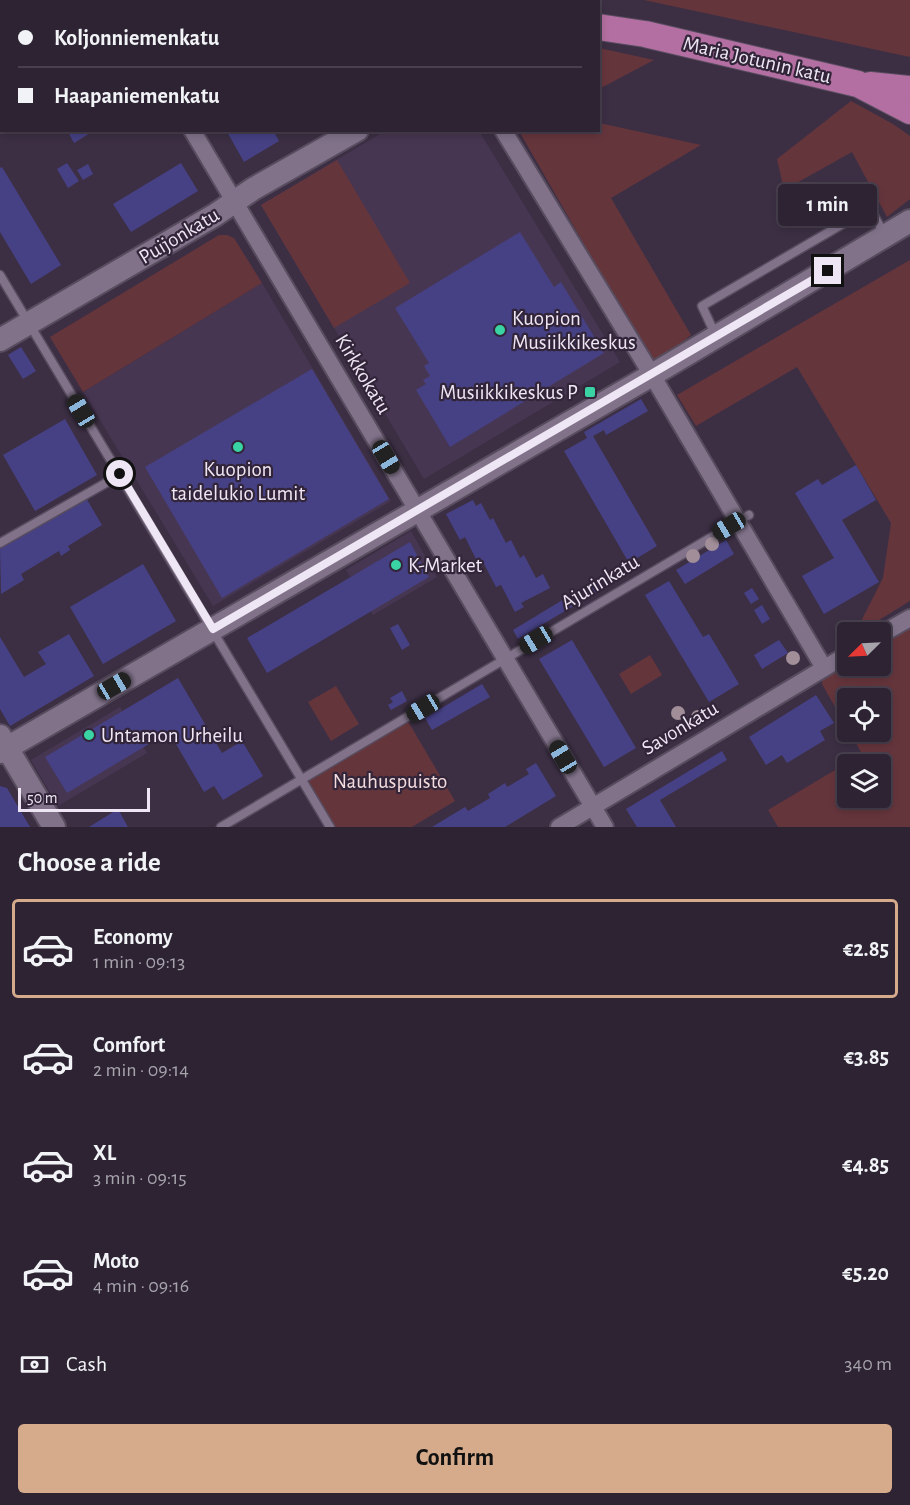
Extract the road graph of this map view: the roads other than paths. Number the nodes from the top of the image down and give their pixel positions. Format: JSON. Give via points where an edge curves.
{"nodes":[{"id":1,"x":600,"y":27,"type":"edge"},
{"id":2,"x":910,"y":95,"type":"edge"},
{"id":3,"x":193,"y":132,"type":"edge"},
{"id":4,"x":354,"y":132,"type":"edge"},
{"id":5,"x":505,"y":132,"type":"edge"},
{"id":6,"x":234,"y":202,"type":"junction"},
{"id":7,"x":910,"y":221,"type":"edge"},
{"id":8,"x":885,"y":236,"type":"junction"},
{"id":9,"x":0,"y":275,"type":"edge"},
{"id":10,"x":29,"y":323,"type":"junction"},
{"id":11,"x":716,"y":337,"type":"junction"},
{"id":12,"x":0,"y":340,"type":"edge"},
{"id":13,"x":652,"y":375,"type":"junction"},
{"id":14,"x":120,"y":474,"type":"junction"},
{"id":15,"x":417,"y":511,"type":"junction"},
{"id":16,"x":743,"y":518,"type":"junction"},
{"id":17,"x":0,"y":543,"type":"edge"},
{"id":18,"x":910,"y":618,"type":"edge"},
{"id":19,"x":213,"y":629,"type":"junction"},
{"id":20,"x":891,"y":629,"type":"edge"},
{"id":21,"x":505,"y":658,"type":"junction"},
{"id":22,"x":837,"y":660,"type":"edge"},
{"id":23,"x":824,"y":668,"type":"junction"},
{"id":24,"x":2,"y":745,"type":"edge"},
{"id":25,"x":302,"y":779,"type":"junction"},
{"id":26,"x":592,"y":806,"type":"junction"},
{"id":27,"x":54,"y":827,"type":"edge"},
{"id":28,"x":221,"y":827,"type":"edge"},
{"id":29,"x":330,"y":827,"type":"edge"},
{"id":30,"x":559,"y":827,"type":"edge"},
{"id":31,"x":605,"y":827,"type":"edge"}],
"edges":[{"from":1,"to":2,"type":"main road","name":"Maria Jotunin katu","via":[[645,34]]},
{"from":3,"to":6,"type":"street","name":"Kirkkokatu"},
{"from":4,"to":6,"type":"main road","name":"Puijonkatu"},
{"from":5,"to":13,"type":"street"},
{"from":6,"to":10,"type":"main road","name":"Puijonkatu"},
{"from":6,"to":15,"type":"street","name":"Kirkkokatu"},
{"from":7,"to":8,"type":"main road"},
{"from":8,"to":11,"type":"main road"},
{"from":8,"to":11,"type":"lane","via":[[870,208],[702,306]]},
{"from":9,"to":10,"type":"lane"},
{"from":10,"to":12,"type":"main road","name":"Puijonkatu"},
{"from":10,"to":14,"type":"lane"},
{"from":11,"to":13,"type":"main road"},
{"from":13,"to":15,"type":"main road"},
{"from":13,"to":16,"type":"street"},
{"from":14,"to":17,"type":"lane"},
{"from":14,"to":19,"type":"lane"},
{"from":15,"to":19,"type":"main road"},
{"from":15,"to":21,"type":"street","name":"Kirkkokatu"},
{"from":16,"to":21,"type":"lane","name":"Ajurinkatu"},
{"from":16,"to":23,"type":"street"},
{"from":18,"to":20,"type":"street"},
{"from":19,"to":24,"type":"main road"},
{"from":19,"to":25,"type":"lane"},
{"from":21,"to":25,"type":"lane","name":"Ajurinkatu"},
{"from":21,"to":26,"type":"street","name":"Kirkkokatu"},
{"from":22,"to":23,"type":"street","name":"Savonkatu"},
{"from":23,"to":26,"type":"street","name":"Savonkatu"},
{"from":24,"to":27,"type":"main road"},
{"from":25,"to":28,"type":"lane","name":"Ajurinkatu"},
{"from":25,"to":29,"type":"lane"},
{"from":26,"to":30,"type":"street","name":"Savonkatu"},
{"from":26,"to":31,"type":"street","name":"Kirkkokatu"}]}
